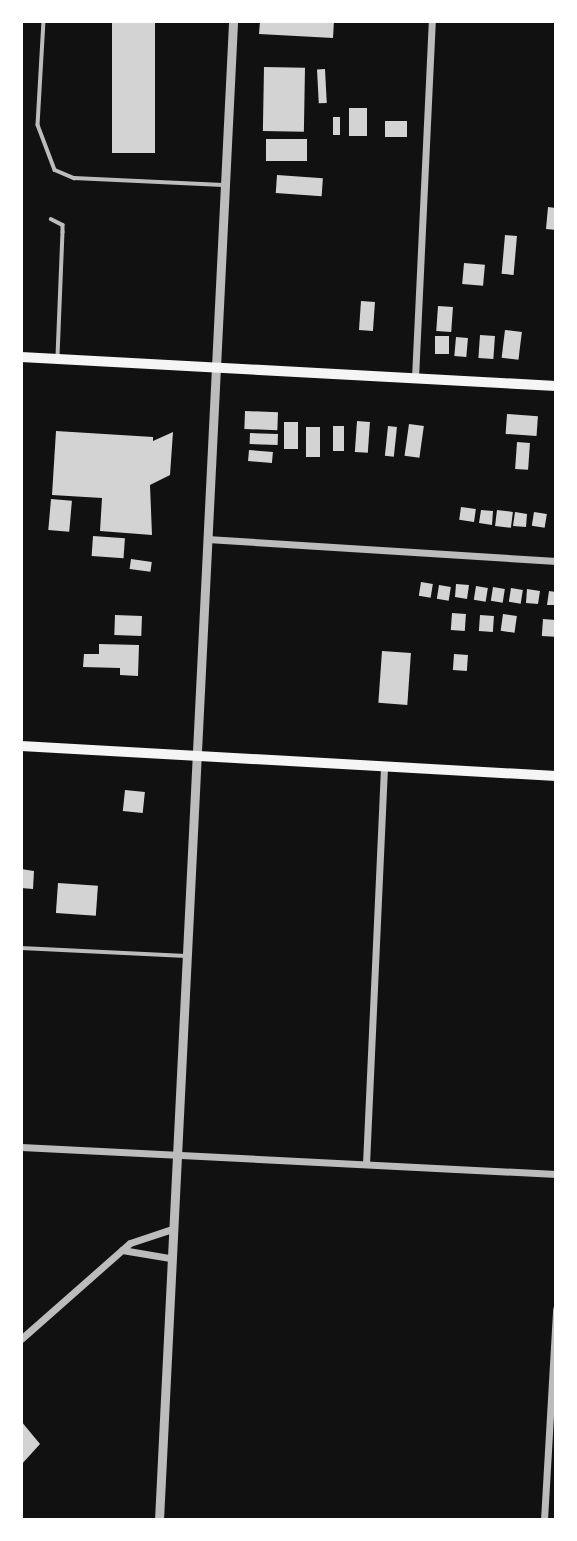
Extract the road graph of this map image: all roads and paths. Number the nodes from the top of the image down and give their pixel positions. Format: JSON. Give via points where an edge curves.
{"nodes":[{"id":1,"x":44,"y":21,"type":"edge"},
{"id":2,"x":233,"y":21,"type":"edge"},
{"id":3,"x":432,"y":21,"type":"edge"},
{"id":4,"x":225,"y":185,"type":"junction"},
{"id":5,"x":51,"y":219,"type":"dead end"},
{"id":6,"x":21,"y":357,"type":"edge"},
{"id":7,"x":58,"y":359,"type":"junction"},
{"id":8,"x":215,"y":368,"type":"junction"},
{"id":9,"x":415,"y":378,"type":"junction"},
{"id":10,"x":556,"y":386,"type":"edge"},
{"id":11,"x":207,"y":539,"type":"junction"},
{"id":12,"x":556,"y":561,"type":"edge"},
{"id":13,"x":21,"y":746,"type":"edge"},
{"id":14,"x":196,"y":756,"type":"junction"},
{"id":15,"x":384,"y":766,"type":"junction"},
{"id":16,"x":556,"y":776,"type":"edge"},
{"id":17,"x":21,"y":948,"type":"edge"},
{"id":18,"x":186,"y":956,"type":"junction"},
{"id":19,"x":21,"y":1147,"type":"edge"},
{"id":20,"x":176,"y":1155,"type":"junction"},
{"id":21,"x":366,"y":1164,"type":"junction"},
{"id":22,"x":556,"y":1174,"type":"edge"},
{"id":23,"x":172,"y":1229,"type":"junction"},
{"id":24,"x":121,"y":1250,"type":"junction"},
{"id":25,"x":170,"y":1258,"type":"junction"},
{"id":26,"x":556,"y":1309,"type":"edge"},
{"id":27,"x":21,"y":1339,"type":"edge"},
{"id":28,"x":159,"y":1520,"type":"edge"},
{"id":29,"x":544,"y":1520,"type":"edge"}],
"edges":[{"from":1,"to":4,"type":"lane","via":[[38,125],[54,170],[74,178]]},
{"from":2,"to":4,"type":"street"},
{"from":3,"to":9,"type":"street"},
{"from":4,"to":8,"type":"street"},
{"from":5,"to":7,"type":"lane","via":[[63,225]]},
{"from":6,"to":7,"type":"main road"},
{"from":7,"to":8,"type":"main road"},
{"from":8,"to":9,"type":"main road"},
{"from":8,"to":11,"type":"street"},
{"from":9,"to":10,"type":"main road"},
{"from":11,"to":12,"type":"street"},
{"from":11,"to":14,"type":"street"},
{"from":13,"to":14,"type":"main road"},
{"from":14,"to":15,"type":"main road"},
{"from":14,"to":18,"type":"street"},
{"from":15,"to":16,"type":"main road"},
{"from":15,"to":21,"type":"street"},
{"from":17,"to":18,"type":"lane"},
{"from":18,"to":20,"type":"street"},
{"from":19,"to":20,"type":"street"},
{"from":20,"to":21,"type":"street"},
{"from":20,"to":23,"type":"street"},
{"from":21,"to":22,"type":"street"},
{"from":23,"to":24,"type":"street","via":[[145,1234]]},
{"from":23,"to":25,"type":"street"},
{"from":24,"to":25,"type":"street"},
{"from":24,"to":27,"type":"street"},
{"from":25,"to":28,"type":"street"},
{"from":26,"to":29,"type":"street"}]}
